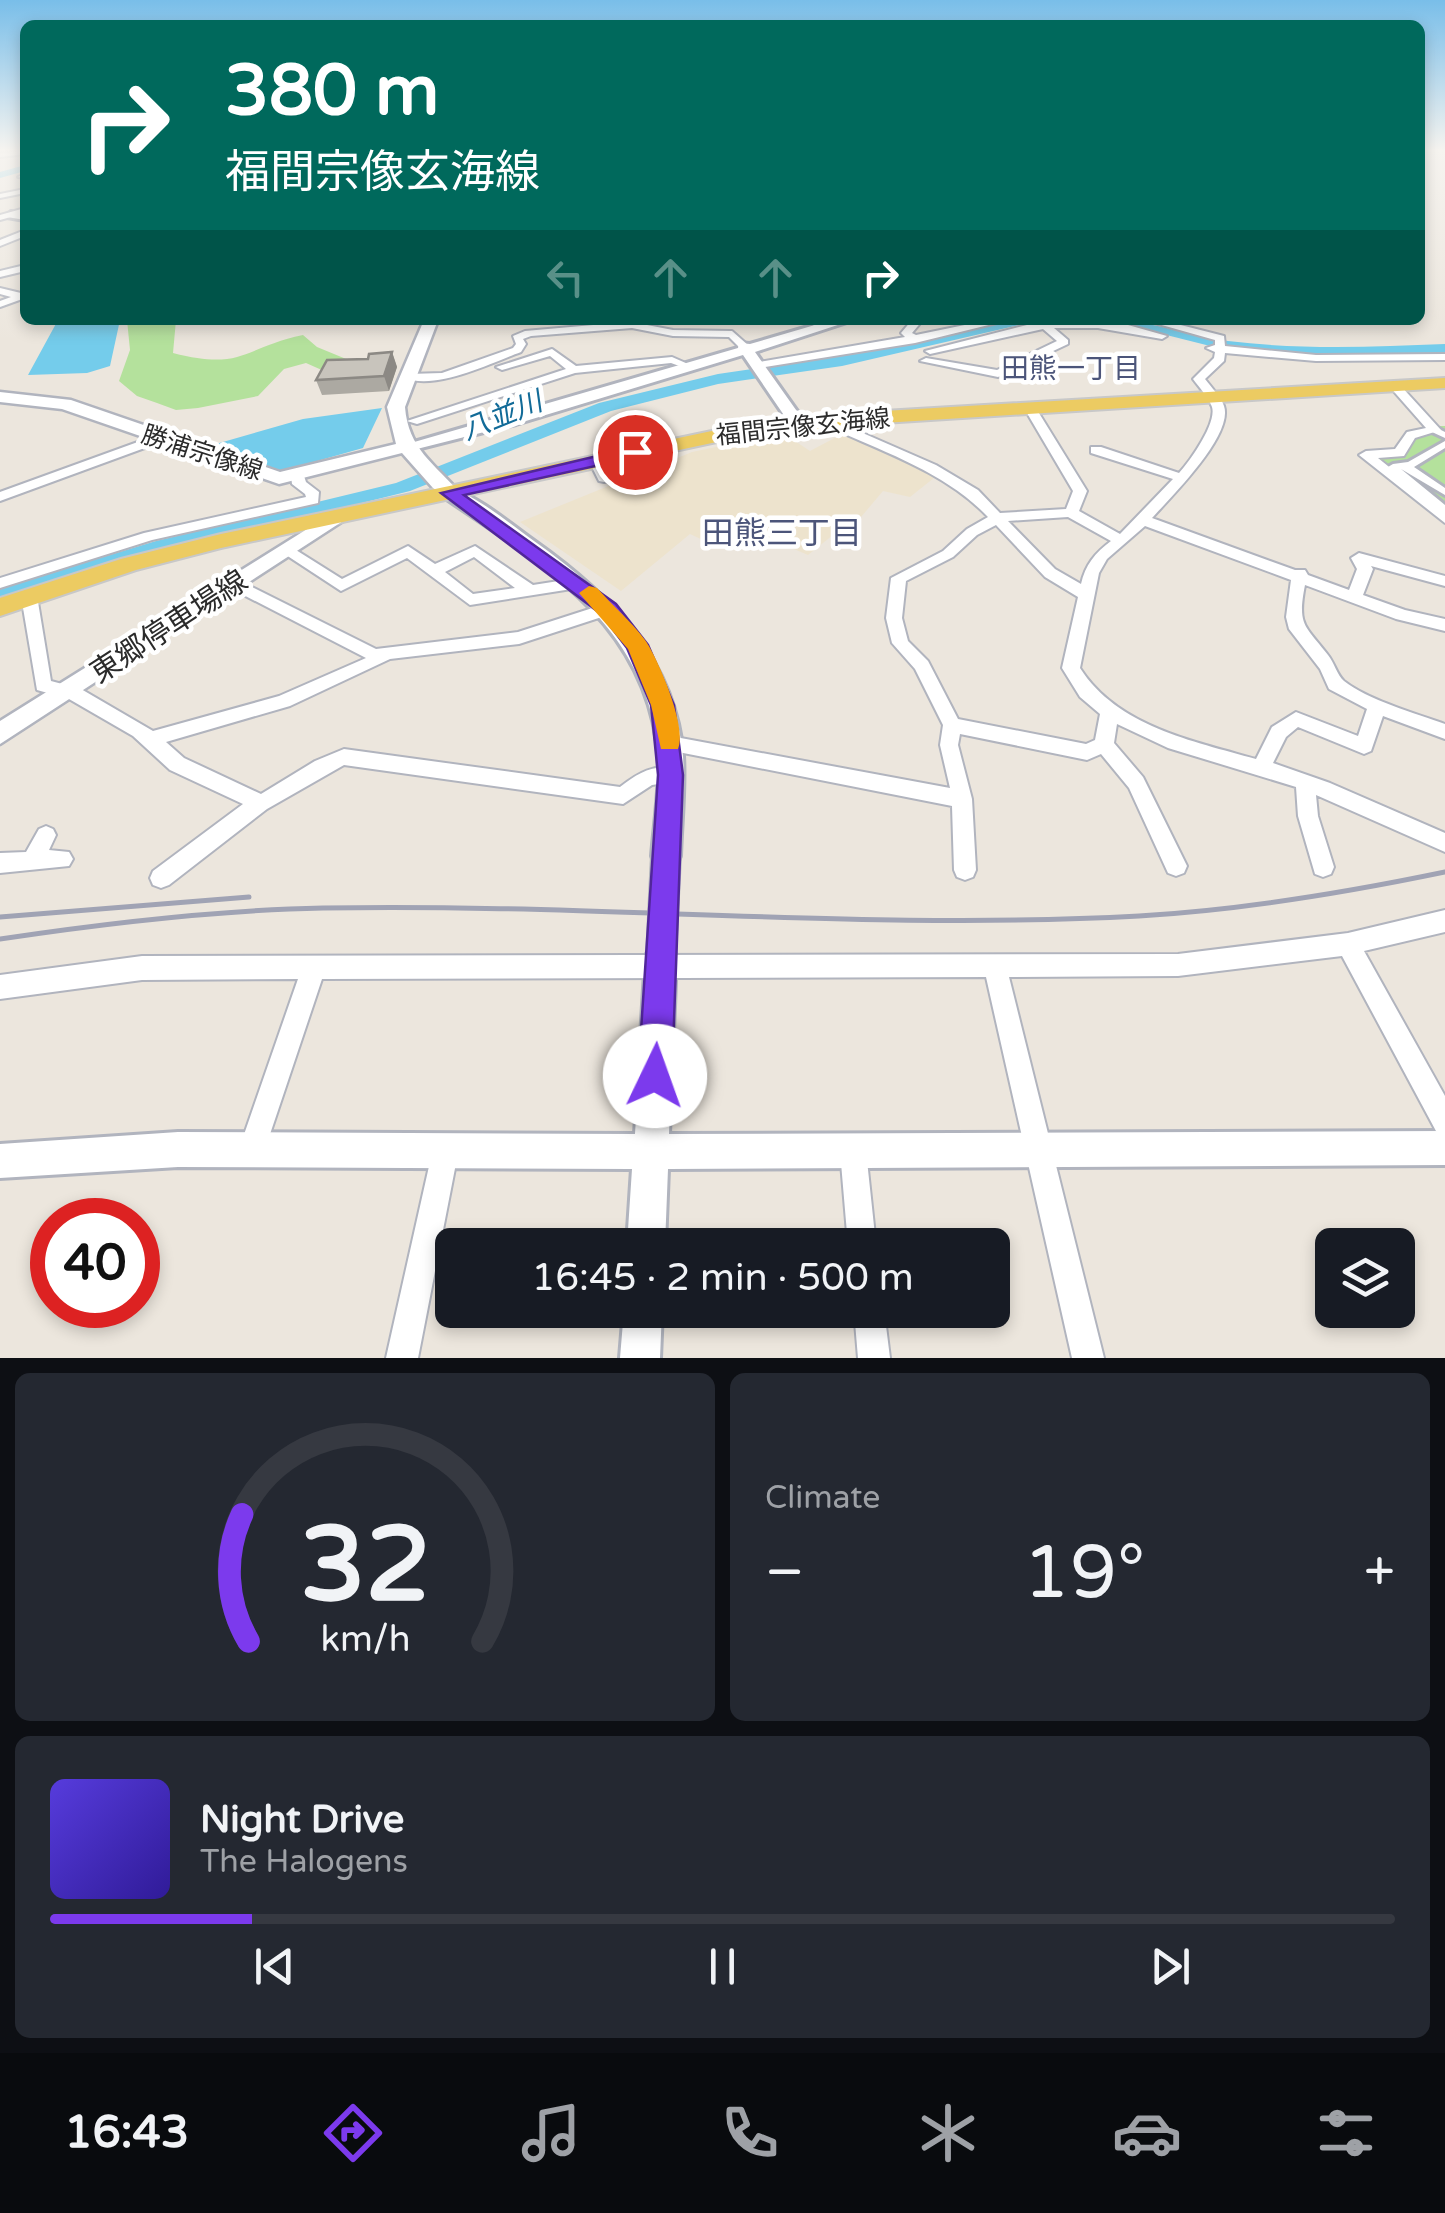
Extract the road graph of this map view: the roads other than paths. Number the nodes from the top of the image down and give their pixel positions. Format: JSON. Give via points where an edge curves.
{"nodes":[{"id":1,"x":429,"y":325,"type":"edge"},
{"id":2,"x":613,"y":325,"type":"edge"},
{"id":3,"x":640,"y":325,"type":"edge"},
{"id":4,"x":738,"y":325,"type":"edge"},
{"id":5,"x":814,"y":325,"type":"edge"},
{"id":6,"x":835,"y":325,"type":"edge"},
{"id":7,"x":913,"y":325,"type":"edge"},
{"id":8,"x":982,"y":325,"type":"edge"},
{"id":9,"x":1038,"y":325,"type":"edge"},
{"id":10,"x":1043,"y":325,"type":"edge"},
{"id":11,"x":1111,"y":325,"type":"edge"},
{"id":12,"x":1162,"y":325,"type":"edge"},
{"id":13,"x":732,"y":334,"type":"junction"},
{"id":14,"x":915,"y":340,"type":"junction"},
{"id":15,"x":1221,"y":347,"type":"junction"},
{"id":16,"x":1445,"y":357,"type":"edge"},
{"id":17,"x":756,"y":361,"type":"junction"},
{"id":18,"x":497,"y":363,"type":"junction"},
{"id":19,"x":682,"y":364,"type":"junction"},
{"id":20,"x":574,"y":370,"type":"junction"},
{"id":21,"x":408,"y":378,"type":"junction"},
{"id":22,"x":1445,"y":383,"type":"edge"},
{"id":23,"x":524,"y":386,"type":"junction"},
{"id":24,"x":1395,"y":386,"type":"junction"},
{"id":25,"x":0,"y":397,"type":"edge"},
{"id":26,"x":1212,"y":397,"type":"junction"},
{"id":27,"x":1030,"y":408,"type":"junction"},
{"id":28,"x":840,"y":420,"type":"junction"},
{"id":29,"x":414,"y":422,"type":"dead end"},
{"id":30,"x":798,"y":424,"type":"junction"},
{"id":31,"x":1440,"y":432,"type":"edge"},
{"id":32,"x":157,"y":439,"type":"junction"},
{"id":33,"x":1445,"y":444,"type":"edge"},
{"id":34,"x":405,"y":447,"type":"junction"},
{"id":35,"x":1096,"y":450,"type":"dead end"},
{"id":36,"x":1408,"y":464,"type":"junction"},
{"id":37,"x":298,"y":476,"type":"junction"},
{"id":38,"x":1180,"y":477,"type":"junction"},
{"id":39,"x":437,"y":482,"type":"junction"},
{"id":40,"x":1445,"y":492,"type":"edge"},
{"id":41,"x":0,"y":497,"type":"edge"},
{"id":42,"x":1445,"y":510,"type":"edge"},
{"id":43,"x":1071,"y":513,"type":"junction"},
{"id":44,"x":336,"y":517,"type":"junction"},
{"id":45,"x":1000,"y":517,"type":"junction"},
{"id":46,"x":1143,"y":520,"type":"junction"},
{"id":47,"x":1445,"y":520,"type":"edge"},
{"id":48,"x":1118,"y":538,"type":"junction"},
{"id":49,"x":288,"y":550,"type":"junction"},
{"id":50,"x":434,"y":571,"type":"junction"},
{"id":51,"x":1300,"y":574,"type":"junction"},
{"id":52,"x":0,"y":581,"type":"edge"},
{"id":53,"x":1445,"y":581,"type":"edge"},
{"id":54,"x":578,"y":583,"type":"junction"},
{"id":55,"x":236,"y":584,"type":"junction"},
{"id":56,"x":529,"y":590,"type":"junction"},
{"id":57,"x":1084,"y":593,"type":"junction"},
{"id":58,"x":1356,"y":595,"type":"junction"},
{"id":59,"x":30,"y":596,"type":"junction"},
{"id":60,"x":0,"y":607,"type":"edge"},
{"id":61,"x":608,"y":609,"type":"junction"},
{"id":62,"x":1445,"y":625,"type":"edge"},
{"id":63,"x":392,"y":655,"type":"junction"},
{"id":64,"x":64,"y":694,"type":"junction"},
{"id":65,"x":1376,"y":706,"type":"junction"},
{"id":66,"x":1110,"y":709,"type":"junction"},
{"id":67,"x":952,"y":726,"type":"junction"},
{"id":68,"x":1445,"y":732,"type":"edge"},
{"id":69,"x":0,"y":734,"type":"edge"},
{"id":70,"x":152,"y":740,"type":"junction"},
{"id":71,"x":670,"y":744,"type":"junction"},
{"id":72,"x":1104,"y":745,"type":"junction"},
{"id":73,"x":1262,"y":766,"type":"junction"},
{"id":74,"x":670,"y":775,"type":"junction"},
{"id":75,"x":1305,"y":782,"type":"junction"},
{"id":76,"x":962,"y":799,"type":"junction"},
{"id":77,"x":260,"y":803,"type":"junction"},
{"id":78,"x":46,"y":835,"type":"dead end"},
{"id":79,"x":1445,"y":843,"type":"edge"},
{"id":80,"x":62,"y":858,"type":"dead end"},
{"id":81,"x":32,"y":861,"type":"junction"},
{"id":82,"x":0,"y":864,"type":"edge"},
{"id":83,"x":1176,"y":866,"type":"dead end"},
{"id":84,"x":1323,"y":867,"type":"dead end"},
{"id":85,"x":965,"y":870,"type":"dead end"},
{"id":86,"x":161,"y":878,"type":"dead end"},
{"id":87,"x":1445,"y":921,"type":"edge"},
{"id":88,"x":1348,"y":944,"type":"junction"},
{"id":89,"x":661,"y":961,"type":"junction"},
{"id":90,"x":996,"y":967,"type":"junction"},
{"id":91,"x":314,"y":968,"type":"junction"},
{"id":92,"x":0,"y":987,"type":"edge"},
{"id":93,"x":1445,"y":1122,"type":"edge"},
{"id":94,"x":1445,"y":1148,"type":"edge"},
{"id":95,"x":252,"y":1149,"type":"junction"},
{"id":96,"x":1038,"y":1149,"type":"junction"},
{"id":97,"x":852,"y":1151,"type":"junction"},
{"id":98,"x":651,"y":1152,"type":"junction"},
{"id":99,"x":445,"y":1153,"type":"junction"},
{"id":100,"x":0,"y":1161,"type":"edge"},
{"id":101,"x":647,"y":1228,"type":"edge"},
{"id":102,"x":860,"y":1228,"type":"edge"},
{"id":103,"x":642,"y":1328,"type":"edge"},
{"id":104,"x":871,"y":1328,"type":"edge"},
{"id":105,"x":402,"y":1358,"type":"edge"},
{"id":106,"x":640,"y":1358,"type":"edge"},
{"id":107,"x":874,"y":1358,"type":"edge"},
{"id":108,"x":1088,"y":1358,"type":"edge"}],
"edges":[{"from":1,"to":21,"type":"main road"},
{"from":2,"to":18,"type":"street","via":[[520,335],[517,350]]},
{"from":3,"to":13,"type":"street","via":[[674,334]]},
{"from":4,"to":13,"type":"street"},
{"from":5,"to":17,"type":"street"},
{"from":6,"to":17,"type":"street"},
{"from":7,"to":14,"type":"street","via":[[906,333]]},
{"from":8,"to":14,"type":"street"},
{"from":9,"to":10,"type":"street","via":[[928,356],[1004,372],[1064,342]]},
{"from":11,"to":15,"type":"street"},
{"from":12,"to":15,"type":"street"},
{"from":13,"to":17,"type":"street"},
{"from":14,"to":17,"type":"street"},
{"from":15,"to":16,"type":"street","via":[[1329,358]]},
{"from":15,"to":26,"type":"street","via":[[1220,360],[1199,379]]},
{"from":17,"to":19,"type":"street"},
{"from":17,"to":30,"type":"street"},
{"from":17,"to":34,"type":"street"},
{"from":18,"to":20,"type":"street","via":[[552,352]]},
{"from":18,"to":21,"type":"street"},
{"from":18,"to":23,"type":"street"},
{"from":19,"to":20,"type":"street"},
{"from":19,"to":34,"type":"street"},
{"from":20,"to":23,"type":"street"},
{"from":21,"to":34,"type":"main road","via":[[396,407]]},
{"from":22,"to":24,"type":"main road","name":"福間宗像玄海線"},
{"from":23,"to":29,"type":"street"},
{"from":24,"to":26,"type":"main road","name":"福間宗像玄海線"},
{"from":24,"to":31,"type":"street"},
{"from":25,"to":32,"type":"main road","name":"勝浦宗像線","via":[[52,400]]},
{"from":26,"to":27,"type":"main road","name":"福間宗像玄海線"},
{"from":26,"to":38,"type":"street","via":[[1218,416],[1198,460]]},
{"from":27,"to":28,"type":"main road","name":"福間宗像玄海線"},
{"from":27,"to":43,"type":"street","via":[[1080,490]]},
{"from":28,"to":30,"type":"main road","name":"福間宗像玄海線"},
{"from":28,"to":45,"type":"street","via":[[852,434],[954,480]]},
{"from":30,"to":39,"type":"main road","name":"福間宗像玄海線","via":[[600,470]]},
{"from":31,"to":47,"type":"street","via":[[1411,435],[1399,452],[1366,455]]},
{"from":32,"to":37,"type":"main road","name":"勝浦宗像線","via":[[267,475]]},
{"from":32,"to":41,"type":"street"},
{"from":33,"to":36,"type":"street","via":[[1426,460]]},
{"from":34,"to":37,"type":"main road","name":"勝浦宗像線"},
{"from":34,"to":39,"type":"main road"},
{"from":35,"to":38,"type":"street"},
{"from":36,"to":40,"type":"street","via":[[1414,475]]},
{"from":36,"to":42,"type":"street","via":[[1393,467]]},
{"from":37,"to":52,"type":"street","via":[[313,500],[149,536]]},
{"from":38,"to":46,"type":"street"},
{"from":39,"to":44,"type":"main road","name":"福間宗像玄海線"},
{"from":39,"to":54,"type":"street"},
{"from":43,"to":45,"type":"street"},
{"from":43,"to":48,"type":"street"},
{"from":44,"to":49,"type":"main road","name":"東郷停車場線"},
{"from":44,"to":59,"type":"main road","name":"福間宗像玄海線","via":[[154,557]]},
{"from":45,"to":57,"type":"street","via":[[1050,573]]},
{"from":45,"to":67,"type":"street","via":[[899,578],[895,593],[900,642],[922,664]]},
{"from":46,"to":48,"type":"street"},
{"from":46,"to":51,"type":"street"},
{"from":48,"to":57,"type":"street"},
{"from":49,"to":50,"type":"street","via":[[341,586],[408,551]]},
{"from":49,"to":55,"type":"main road","name":"東郷停車場線"},
{"from":50,"to":56,"type":"street","via":[[470,600]]},
{"from":50,"to":56,"type":"street","via":[[475,550]]},
{"from":51,"to":58,"type":"street"},
{"from":51,"to":65,"type":"street","via":[[1292,605],[1303,644],[1329,666],[1335,684]]},
{"from":53,"to":58,"type":"street","via":[[1358,558],[1365,569]]},
{"from":54,"to":56,"type":"street"},
{"from":54,"to":61,"type":"street"},
{"from":55,"to":63,"type":"street","via":[[363,652]]},
{"from":55,"to":64,"type":"main road","name":"東郷停車場線"},
{"from":57,"to":66,"type":"street","via":[[1072,668],[1076,681]]},
{"from":58,"to":62,"type":"street"},
{"from":59,"to":60,"type":"main road","name":"福間宗像玄海線"},
{"from":59,"to":64,"type":"street","via":[[43,685]]},
{"from":61,"to":63,"type":"street","via":[[519,638]]},
{"from":61,"to":71,"type":"street","via":[[650,672]]},
{"from":63,"to":70,"type":"street","via":[[284,700]]},
{"from":64,"to":69,"type":"main road","name":"東郷停車場線"},
{"from":64,"to":70,"type":"street","via":[[75,694]]},
{"from":65,"to":68,"type":"street"},
{"from":65,"to":73,"type":"street","via":[[1364,746],[1296,719],[1279,732]]},
{"from":66,"to":72,"type":"street"},
{"from":66,"to":73,"type":"street","via":[[1169,742]]},
{"from":67,"to":72,"type":"street","via":[[1087,752]]},
{"from":67,"to":76,"type":"street","via":[[949,744]]},
{"from":70,"to":77,"type":"street","via":[[176,764]]},
{"from":71,"to":74,"type":"street"},
{"from":71,"to":76,"type":"street"},
{"from":72,"to":83,"type":"street","via":[[1136,783]]},
{"from":73,"to":75,"type":"street"},
{"from":74,"to":77,"type":"street","via":[[648,777],[623,796],[344,757],[324,762]]},
{"from":74,"to":89,"type":"street","bridge":true},
{"from":75,"to":79,"type":"street"},
{"from":75,"to":84,"type":"street"},
{"from":76,"to":85,"type":"street"},
{"from":77,"to":86,"type":"street"},
{"from":78,"to":81,"type":"street"},
{"from":80,"to":81,"type":"street"},
{"from":81,"to":82,"type":"street"},
{"from":87,"to":88,"type":"street"},
{"from":88,"to":90,"type":"street","via":[[1178,966]]},
{"from":88,"to":93,"type":"street"},
{"from":89,"to":90,"type":"street"},
{"from":89,"to":91,"type":"street"},
{"from":89,"to":98,"type":"street"},
{"from":90,"to":96,"type":"street"},
{"from":91,"to":92,"type":"street","via":[[142,968]]},
{"from":91,"to":95,"type":"street"},
{"from":94,"to":96,"type":"street"},
{"from":95,"to":99,"type":"street"},
{"from":95,"to":100,"type":"street","via":[[61,1153]]},
{"from":96,"to":97,"type":"street"},
{"from":96,"to":108,"type":"street"},
{"from":97,"to":98,"type":"street"},
{"from":97,"to":102,"type":"street"},
{"from":98,"to":99,"type":"street"},
{"from":98,"to":101,"type":"street"},
{"from":99,"to":105,"type":"street"},
{"from":103,"to":106,"type":"street"},
{"from":104,"to":107,"type":"street"}]}
